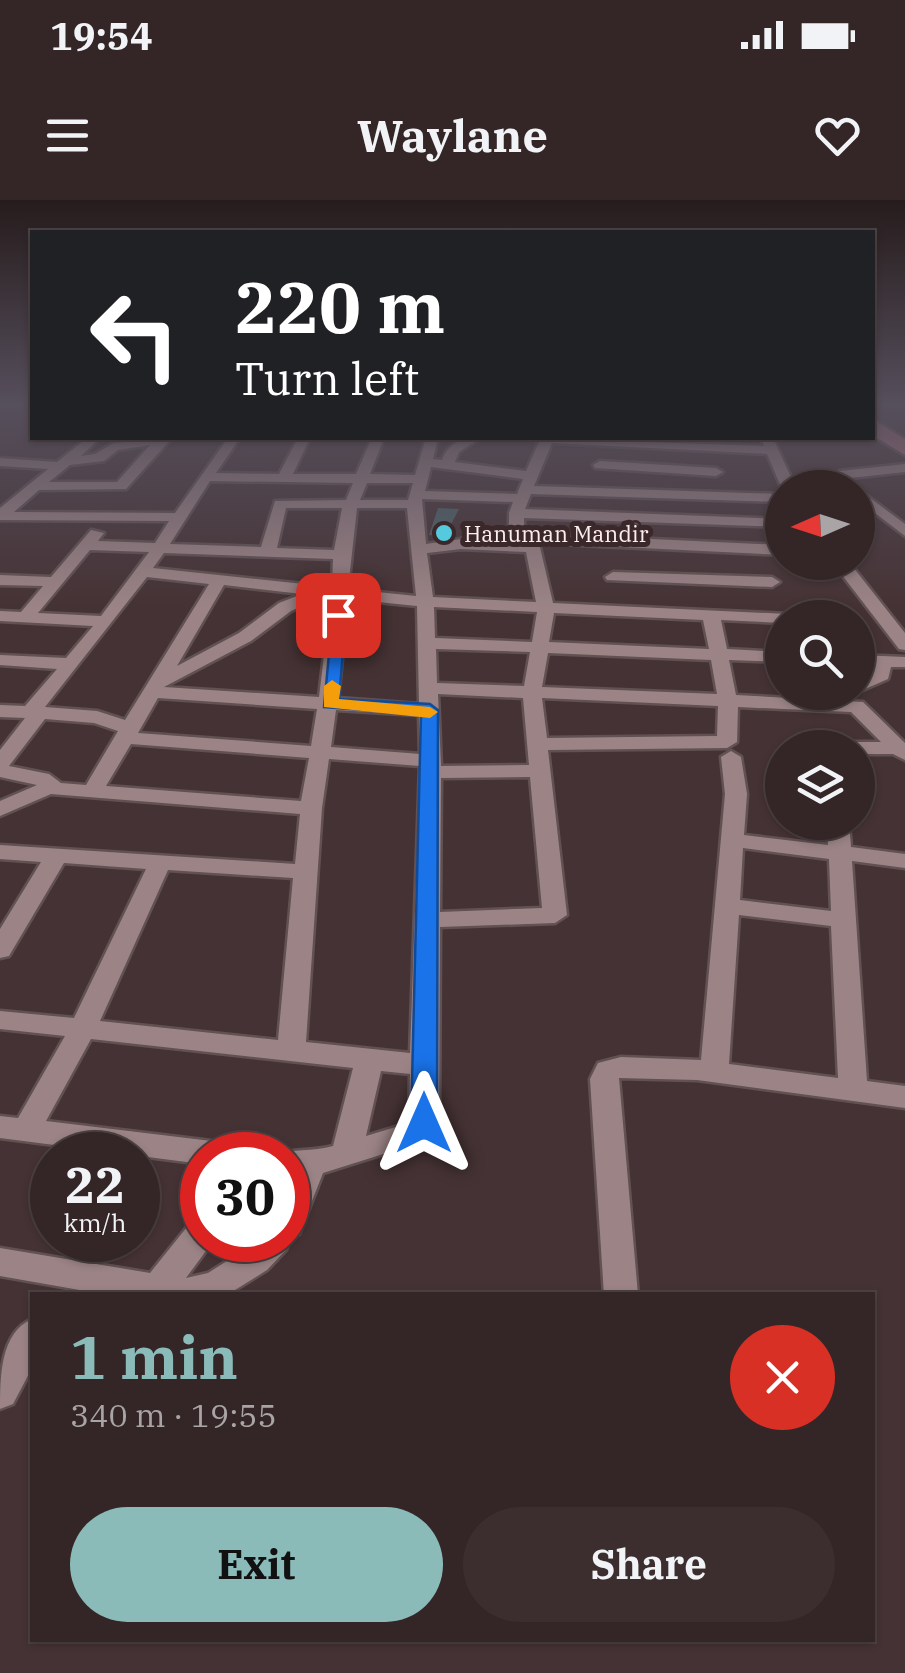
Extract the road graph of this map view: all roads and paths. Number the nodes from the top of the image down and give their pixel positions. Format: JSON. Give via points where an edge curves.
{"nodes":[{"id":1,"x":55,"y":471,"type":"edge"},
{"id":2,"x":134,"y":471,"type":"edge"},
{"id":3,"x":209,"y":471,"type":"edge"},
{"id":4,"x":288,"y":471,"type":"edge"},
{"id":5,"x":365,"y":471,"type":"edge"},
{"id":6,"x":427,"y":471,"type":"edge"},
{"id":7,"x":434,"y":471,"type":"edge"},
{"id":8,"x":455,"y":471,"type":"edge"},
{"id":9,"x":463,"y":471,"type":"edge"},
{"id":10,"x":470,"y":471,"type":"edge"},
{"id":11,"x":533,"y":471,"type":"edge"},
{"id":12,"x":599,"y":471,"type":"edge"},
{"id":13,"x":692,"y":471,"type":"edge"},
{"id":14,"x":716,"y":472,"type":"joint"},
{"id":15,"x":204,"y":477,"type":"junction"},
{"id":16,"x":284,"y":478,"type":"junction"},
{"id":17,"x":362,"y":478,"type":"junction"},
{"id":18,"x":425,"y":480,"type":"junction"},
{"id":19,"x":0,"y":488,"type":"edge"},
{"id":20,"x":33,"y":488,"type":"junction"},
{"id":21,"x":577,"y":491,"type":"junction"},
{"id":22,"x":594,"y":492,"type":"junction"},
{"id":23,"x":523,"y":494,"type":"junction"},
{"id":24,"x":654,"y":494,"type":"junction"},
{"id":25,"x":455,"y":496,"type":"junction"},
{"id":26,"x":732,"y":496,"type":"junction"},
{"id":27,"x":765,"y":497,"type":"edge"},
{"id":28,"x":351,"y":504,"type":"junction"},
{"id":29,"x":875,"y":508,"type":"edge"},
{"id":30,"x":576,"y":515,"type":"junction"},
{"id":31,"x":0,"y":516,"type":"edge"},
{"id":32,"x":177,"y":516,"type":"junction"},
{"id":33,"x":110,"y":518,"type":"junction"},
{"id":34,"x":656,"y":518,"type":"junction"},
{"id":35,"x":747,"y":522,"type":"junction"},
{"id":36,"x":765,"y":523,"type":"edge"},
{"id":37,"x":905,"y":531,"type":"edge"},
{"id":38,"x":605,"y":543,"type":"junction"},
{"id":39,"x":532,"y":544,"type":"junction"},
{"id":40,"x":86,"y":545,"type":"junction"},
{"id":41,"x":659,"y":545,"type":"junction"},
{"id":42,"x":157,"y":548,"type":"junction"},
{"id":43,"x":751,"y":548,"type":"junction"},
{"id":44,"x":765,"y":549,"type":"edge"},
{"id":45,"x":419,"y":550,"type":"junction"},
{"id":46,"x":268,"y":551,"type":"junction"},
{"id":47,"x":340,"y":556,"type":"junction"},
{"id":48,"x":143,"y":572,"type":"junction"},
{"id":49,"x":613,"y":577,"type":"junction"},
{"id":50,"x":0,"y":580,"type":"edge"},
{"id":51,"x":219,"y":580,"type":"junction"},
{"id":52,"x":857,"y":580,"type":"edge"},
{"id":53,"x":55,"y":582,"type":"junction"},
{"id":54,"x":772,"y":582,"type":"junction"},
{"id":55,"x":332,"y":591,"type":"junction"},
{"id":56,"x":783,"y":600,"type":"edge"},
{"id":57,"x":426,"y":602,"type":"junction"},
{"id":58,"x":546,"y":608,"type":"junction"},
{"id":59,"x":620,"y":610,"type":"junction"},
{"id":60,"x":711,"y":614,"type":"junction"},
{"id":61,"x":0,"y":616,"type":"edge"},
{"id":62,"x":765,"y":617,"type":"edge"},
{"id":63,"x":25,"y":618,"type":"junction"},
{"id":64,"x":104,"y":621,"type":"junction"},
{"id":65,"x":896,"y":622,"type":"edge"},
{"id":66,"x":427,"y":643,"type":"junction"},
{"id":67,"x":905,"y":644,"type":"edge"},
{"id":68,"x":540,"y":647,"type":"junction"},
{"id":69,"x":716,"y":654,"type":"junction"},
{"id":70,"x":765,"y":656,"type":"edge"},
{"id":71,"x":0,"y":660,"type":"edge"},
{"id":72,"x":875,"y":661,"type":"edge"},
{"id":73,"x":882,"y":662,"type":"junction"},
{"id":74,"x":905,"y":662,"type":"edge"},
{"id":75,"x":70,"y":664,"type":"junction"},
{"id":76,"x":875,"y":679,"type":"edge"},
{"id":77,"x":532,"y":692,"type":"junction"},
{"id":78,"x":151,"y":693,"type":"junction"},
{"id":79,"x":429,"y":699,"type":"junction"},
{"id":80,"x":765,"y":701,"type":"edge"},
{"id":81,"x":728,"y":703,"type":"junction"},
{"id":82,"x":330,"y":704,"type":"junction"},
{"id":83,"x":867,"y":710,"type":"edge"},
{"id":84,"x":0,"y":711,"type":"edge"},
{"id":85,"x":34,"y":712,"type":"junction"},
{"id":86,"x":97,"y":717,"type":"junction"},
{"id":87,"x":128,"y":734,"type":"junction"},
{"id":88,"x":538,"y":744,"type":"junction"},
{"id":89,"x":875,"y":750,"type":"edge"},
{"id":90,"x":900,"y":751,"type":"edge"},
{"id":91,"x":321,"y":754,"type":"junction"},
{"id":92,"x":731,"y":757,"type":"dead end"},
{"id":93,"x":0,"y":764,"type":"edge"},
{"id":94,"x":431,"y":766,"type":"junction"},
{"id":95,"x":0,"y":771,"type":"edge"},
{"id":96,"x":541,"y":772,"type":"junction"},
{"id":97,"x":50,"y":787,"type":"junction"},
{"id":98,"x":92,"y":792,"type":"junction"},
{"id":99,"x":310,"y":808,"type":"junction"},
{"id":100,"x":0,"y":809,"type":"edge"},
{"id":101,"x":733,"y":840,"type":"junction"},
{"id":102,"x":840,"y":840,"type":"edge"},
{"id":103,"x":0,"y":852,"type":"edge"},
{"id":104,"x":842,"y":854,"type":"junction"},
{"id":105,"x":58,"y":855,"type":"junction"},
{"id":106,"x":905,"y":862,"type":"edge"},
{"id":107,"x":160,"y":863,"type":"junction"},
{"id":108,"x":305,"y":872,"type":"junction"},
{"id":109,"x":728,"y":906,"type":"junction"},
{"id":110,"x":428,"y":920,"type":"junction"},
{"id":111,"x":845,"y":920,"type":"junction"},
{"id":112,"x":2,"y":942,"type":"edge"},
{"id":113,"x":0,"y":1020,"type":"edge"},
{"id":114,"x":82,"y":1030,"type":"junction"},
{"id":115,"x":290,"y":1052,"type":"junction"},
{"id":116,"x":369,"y":1060,"type":"junction"},
{"id":117,"x":424,"y":1066,"type":"junction"},
{"id":118,"x":714,"y":1072,"type":"junction"},
{"id":119,"x":853,"y":1090,"type":"junction"},
{"id":120,"x":905,"y":1097,"type":"edge"},
{"id":121,"x":13,"y":1129,"type":"edge"},
{"id":122,"x":180,"y":1149,"type":"edge"},
{"id":123,"x":347,"y":1152,"type":"junction"},
{"id":124,"x":310,"y":1160,"type":"edge"},
{"id":125,"x":0,"y":1262,"type":"edge"},
{"id":126,"x":184,"y":1262,"type":"edge"},
{"id":127,"x":248,"y":1262,"type":"edge"},
{"id":128,"x":62,"y":1284,"type":"edge"},
{"id":129,"x":158,"y":1289,"type":"junction"},
{"id":130,"x":621,"y":1292,"type":"edge"},
{"id":131,"x":30,"y":1339,"type":"edge"},
{"id":132,"x":0,"y":1392,"type":"edge"}],
"edges":[{"from":1,"to":20,"type":"street"},
{"from":2,"to":20,"type":"street","via":[[121,486]]},
{"from":3,"to":15,"type":"street"},
{"from":4,"to":16,"type":"street"},
{"from":5,"to":17,"type":"street"},
{"from":6,"to":18,"type":"street"},
{"from":7,"to":18,"type":"street"},
{"from":8,"to":18,"type":"street"},
{"from":9,"to":25,"type":"street"},
{"from":10,"to":23,"type":"street"},
{"from":11,"to":23,"type":"street"},
{"from":12,"to":22,"type":"street"},
{"from":13,"to":14,"type":"street"},
{"from":14,"to":26,"type":"street"},
{"from":15,"to":16,"type":"street"},
{"from":15,"to":32,"type":"street"},
{"from":16,"to":17,"type":"street"},
{"from":17,"to":18,"type":"street"},
{"from":17,"to":28,"type":"street"},
{"from":18,"to":25,"type":"street"},
{"from":18,"to":28,"type":"street"},
{"from":18,"to":45,"type":"street"},
{"from":19,"to":20,"type":"street"},
{"from":20,"to":31,"type":"street"},
{"from":21,"to":22,"type":"street"},
{"from":21,"to":23,"type":"street"},
{"from":21,"to":30,"type":"street"},
{"from":22,"to":24,"type":"street"},
{"from":23,"to":25,"type":"street"},
{"from":23,"to":30,"type":"street"},
{"from":23,"to":39,"type":"street","via":[[515,535]]},
{"from":24,"to":26,"type":"street"},
{"from":24,"to":34,"type":"street"},
{"from":26,"to":27,"type":"street"},
{"from":26,"to":35,"type":"street"},
{"from":28,"to":46,"type":"street","via":[[280,504]]},
{"from":28,"to":47,"type":"street"},
{"from":29,"to":37,"type":"street"},
{"from":30,"to":34,"type":"street"},
{"from":31,"to":33,"type":"street"},
{"from":32,"to":33,"type":"street"},
{"from":32,"to":42,"type":"street"},
{"from":33,"to":40,"type":"street"},
{"from":34,"to":35,"type":"street"},
{"from":34,"to":41,"type":"street"},
{"from":35,"to":36,"type":"street"},
{"from":38,"to":39,"type":"street"},
{"from":38,"to":41,"type":"street"},
{"from":38,"to":49,"type":"street"},
{"from":39,"to":45,"type":"street"},
{"from":39,"to":58,"type":"street"},
{"from":40,"to":42,"type":"street"},
{"from":40,"to":53,"type":"street"},
{"from":41,"to":43,"type":"street"},
{"from":42,"to":46,"type":"street"},
{"from":42,"to":48,"type":"street"},
{"from":43,"to":44,"type":"street"},
{"from":43,"to":54,"type":"street"},
{"from":45,"to":57,"type":"street"},
{"from":46,"to":47,"type":"street"},
{"from":47,"to":55,"type":"street"},
{"from":48,"to":51,"type":"street"},
{"from":48,"to":64,"type":"street"},
{"from":49,"to":54,"type":"street"},
{"from":49,"to":59,"type":"street"},
{"from":50,"to":53,"type":"street"},
{"from":51,"to":55,"type":"street"},
{"from":51,"to":78,"type":"street"},
{"from":52,"to":65,"type":"street"},
{"from":53,"to":63,"type":"street"},
{"from":54,"to":56,"type":"street"},
{"from":55,"to":57,"type":"street"},
{"from":55,"to":78,"type":"street","via":[[284,607]]},
{"from":55,"to":82,"type":"street"},
{"from":57,"to":58,"type":"street"},
{"from":57,"to":66,"type":"street"},
{"from":58,"to":59,"type":"street"},
{"from":58,"to":68,"type":"street"},
{"from":59,"to":60,"type":"street"},
{"from":60,"to":62,"type":"street"},
{"from":60,"to":69,"type":"street"},
{"from":61,"to":63,"type":"street"},
{"from":63,"to":64,"type":"street"},
{"from":64,"to":75,"type":"street"},
{"from":65,"to":67,"type":"street"},
{"from":66,"to":68,"type":"street"},
{"from":66,"to":79,"type":"street"},
{"from":68,"to":69,"type":"street"},
{"from":68,"to":77,"type":"street"},
{"from":69,"to":70,"type":"street"},
{"from":69,"to":81,"type":"street"},
{"from":71,"to":75,"type":"street"},
{"from":72,"to":73,"type":"street"},
{"from":73,"to":74,"type":"street"},
{"from":73,"to":76,"type":"street"},
{"from":75,"to":85,"type":"street"},
{"from":77,"to":79,"type":"street"},
{"from":77,"to":81,"type":"street"},
{"from":77,"to":88,"type":"street"},
{"from":78,"to":82,"type":"street"},
{"from":78,"to":86,"type":"street"},
{"from":78,"to":87,"type":"street"},
{"from":79,"to":82,"type":"street"},
{"from":79,"to":94,"type":"street"},
{"from":80,"to":81,"type":"street"},
{"from":81,"to":88,"type":"street","via":[[730,739],[722,743]]},
{"from":82,"to":91,"type":"street"},
{"from":83,"to":90,"type":"street"},
{"from":84,"to":85,"type":"street"},
{"from":85,"to":86,"type":"street"},
{"from":85,"to":93,"type":"street"},
{"from":86,"to":87,"type":"street"},
{"from":87,"to":91,"type":"street"},
{"from":87,"to":98,"type":"street"},
{"from":88,"to":96,"type":"street"},
{"from":89,"to":90,"type":"street"},
{"from":91,"to":94,"type":"street"},
{"from":91,"to":99,"type":"street"},
{"from":92,"to":101,"type":"street"},
{"from":94,"to":96,"type":"street"},
{"from":94,"to":110,"type":"street"},
{"from":95,"to":97,"type":"street","via":[[42,778]]},
{"from":96,"to":110,"type":"street","via":[[555,915]]},
{"from":97,"to":98,"type":"street"},
{"from":97,"to":100,"type":"street"},
{"from":98,"to":99,"type":"street"},
{"from":99,"to":108,"type":"street"},
{"from":101,"to":104,"type":"street"},
{"from":101,"to":109,"type":"street"},
{"from":102,"to":104,"type":"street"},
{"from":103,"to":105,"type":"street"},
{"from":104,"to":106,"type":"street"},
{"from":104,"to":111,"type":"street"},
{"from":105,"to":107,"type":"street"},
{"from":105,"to":112,"type":"street"},
{"from":107,"to":108,"type":"street"},
{"from":107,"to":114,"type":"street"},
{"from":108,"to":115,"type":"street"},
{"from":109,"to":111,"type":"street"},
{"from":109,"to":118,"type":"street"},
{"from":110,"to":117,"type":"street"},
{"from":111,"to":119,"type":"street"},
{"from":113,"to":114,"type":"street"},
{"from":114,"to":115,"type":"street"},
{"from":114,"to":121,"type":"street"},
{"from":115,"to":116,"type":"street"},
{"from":116,"to":117,"type":"street"},
{"from":116,"to":123,"type":"street"},
{"from":117,"to":123,"type":"street","via":[[420,1131]]},
{"from":118,"to":119,"type":"street"},
{"from":118,"to":130,"type":"street","via":[[621,1067],[608,1070],[604,1079]]},
{"from":119,"to":120,"type":"street"},
{"from":121,"to":122,"type":"street"},
{"from":123,"to":124,"type":"street"},
{"from":125,"to":128,"type":"street"},
{"from":126,"to":129,"type":"street"},
{"from":127,"to":129,"type":"street","via":[[202,1292]]},
{"from":128,"to":129,"type":"street"},
{"from":131,"to":132,"type":"street"}]}
